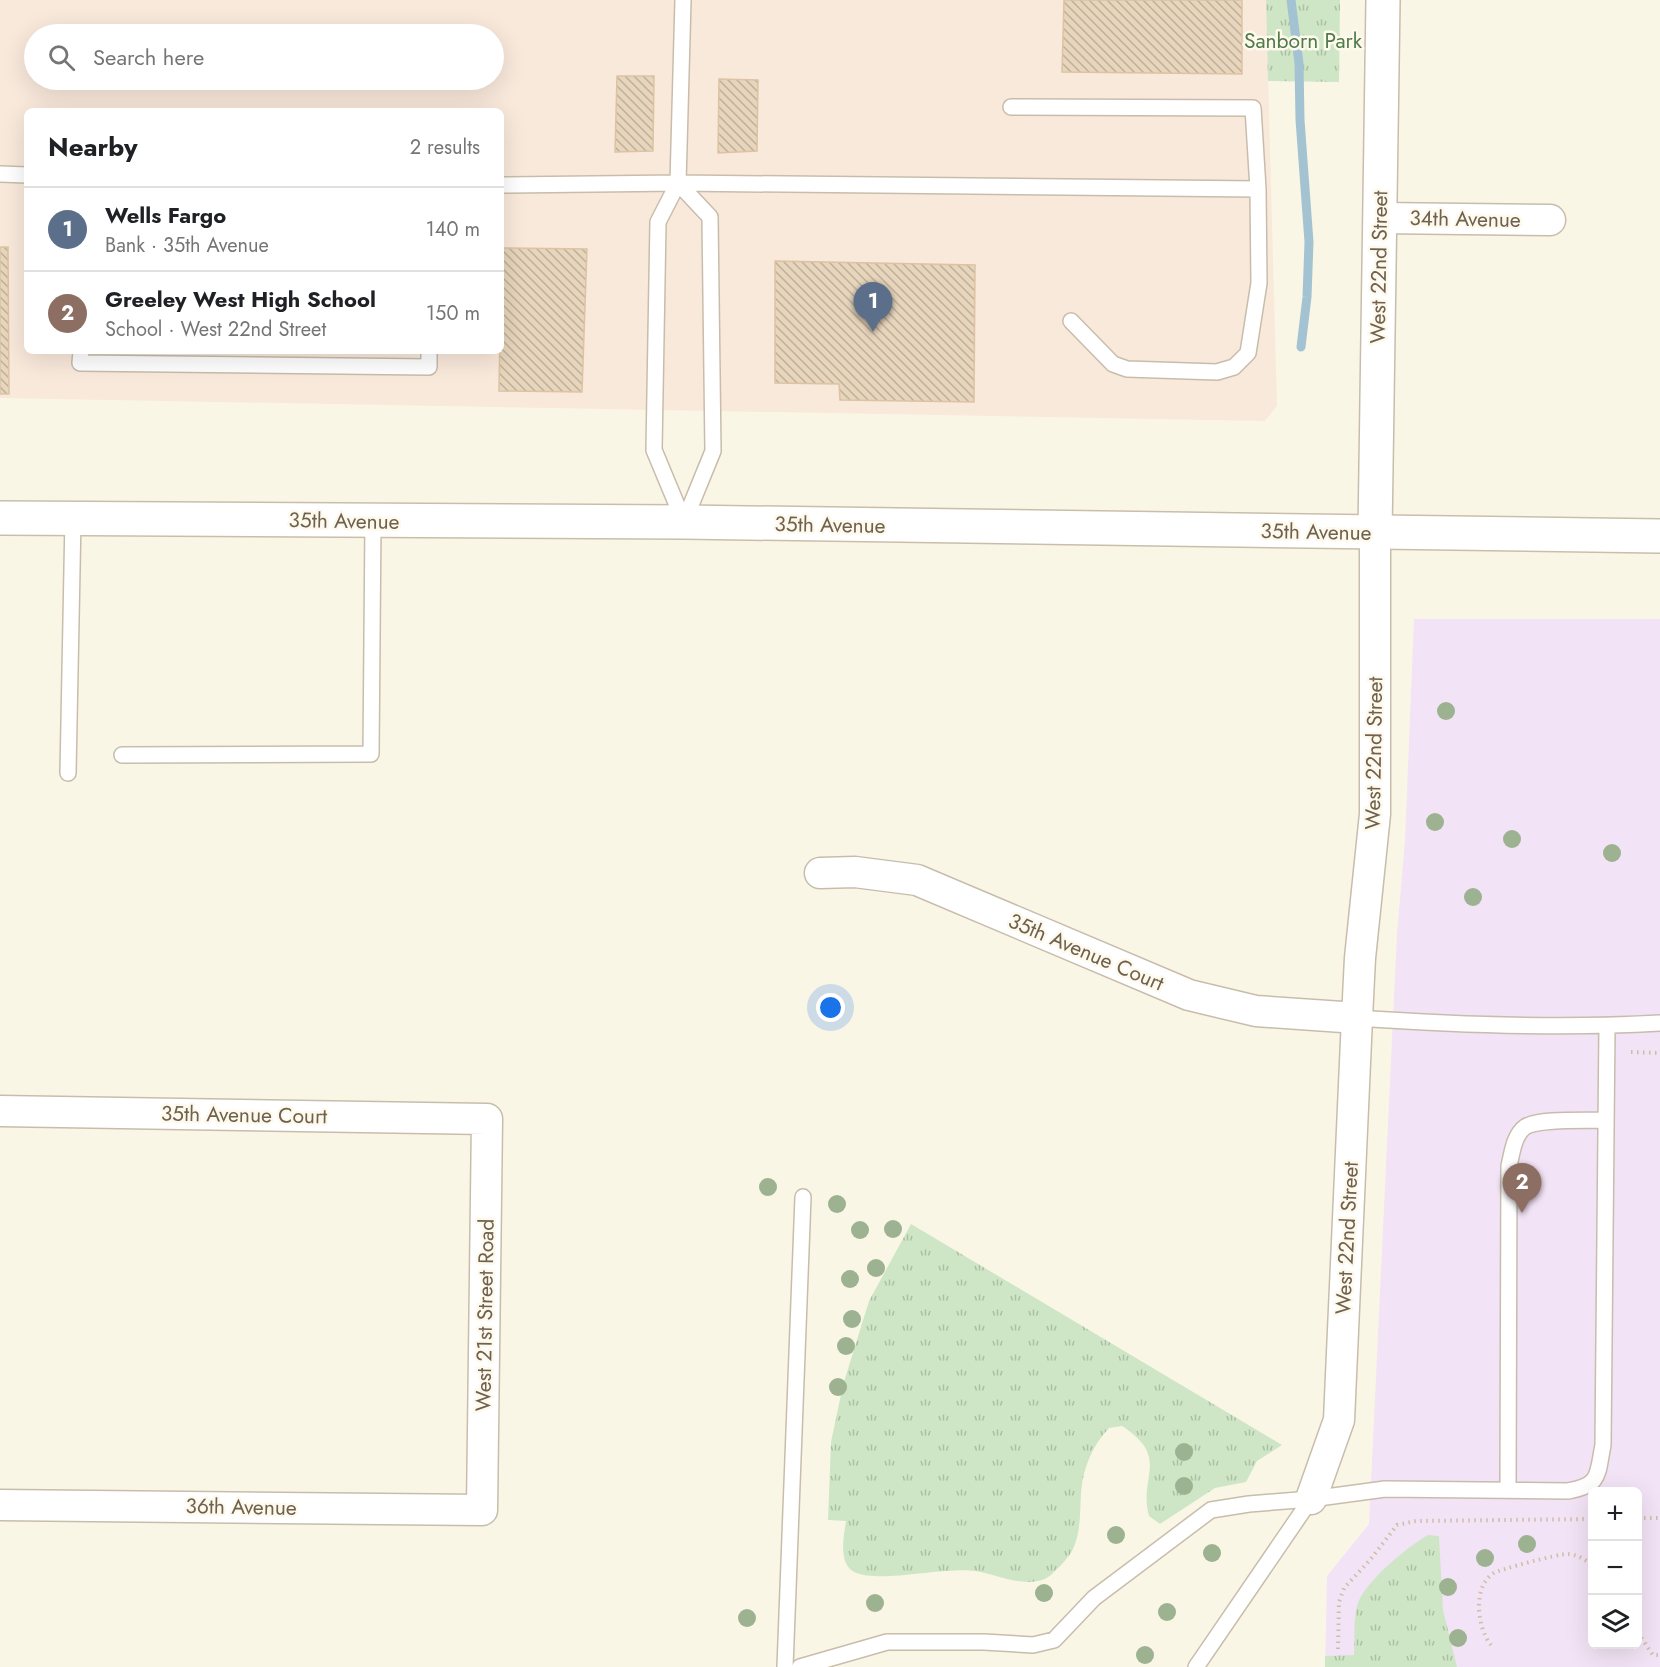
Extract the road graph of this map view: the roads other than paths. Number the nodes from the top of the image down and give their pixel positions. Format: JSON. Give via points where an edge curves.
{"nodes":[{"id":1,"x":683,"y":0,"type":"edge"},
{"id":2,"x":1383,"y":0,"type":"edge"},
{"id":3,"x":1011,"y":107,"type":"dead end"},
{"id":4,"x":0,"y":174,"type":"edge"},
{"id":5,"x":24,"y":175,"type":"edge"},
{"id":6,"x":678,"y":183,"type":"junction"},
{"id":7,"x":504,"y":185,"type":"edge"},
{"id":8,"x":1258,"y":189,"type":"junction"},
{"id":9,"x":1380,"y":218,"type":"junction"},
{"id":10,"x":1550,"y":220,"type":"dead end"},
{"id":11,"x":1071,"y":321,"type":"dead end"},
{"id":12,"x":81,"y":354,"type":"edge"},
{"id":13,"x":429,"y":354,"type":"edge"},
{"id":14,"x":0,"y":518,"type":"edge"},
{"id":15,"x":73,"y":518,"type":"junction"},
{"id":16,"x":373,"y":521,"type":"junction"},
{"id":17,"x":684,"y":522,"type":"junction"},
{"id":18,"x":1375,"y":533,"type":"junction"},
{"id":19,"x":1660,"y":536,"type":"edge"},
{"id":20,"x":122,"y":755,"type":"dead end"},
{"id":21,"x":68,"y":773,"type":"dead end"},
{"id":22,"x":820,"y":873,"type":"dead end"},
{"id":23,"x":1357,"y":1018,"type":"junction"},
{"id":24,"x":1660,"y":1023,"type":"edge"},
{"id":25,"x":1607,"y":1026,"type":"junction"},
{"id":26,"x":0,"y":1111,"type":"edge"},
{"id":27,"x":487,"y":1119,"type":"joint"},
{"id":28,"x":1606,"y":1120,"type":"junction"},
{"id":29,"x":803,"y":1197,"type":"dead end"},
{"id":30,"x":1508,"y":1490,"type":"junction"},
{"id":31,"x":1311,"y":1499,"type":"junction"},
{"id":32,"x":0,"y":1505,"type":"edge"},
{"id":33,"x":482,"y":1510,"type":"joint"},
{"id":34,"x":784,"y":1667,"type":"edge"},
{"id":35,"x":800,"y":1667,"type":"edge"},
{"id":36,"x":1196,"y":1667,"type":"edge"}],
"edges":[{"from":1,"to":6,"type":"lane"},
{"from":2,"to":9,"type":"main road","name":"West 22nd Street"},
{"from":3,"to":8,"type":"lane","via":[[1253,108]]},
{"from":4,"to":5,"type":"lane"},
{"from":6,"to":7,"type":"lane"},
{"from":6,"to":8,"type":"lane"},
{"from":6,"to":17,"type":"lane","via":[[658,222],[654,450]]},
{"from":6,"to":17,"type":"lane","via":[[710,217],[713,451]]},
{"from":8,"to":11,"type":"lane","via":[[1259,284],[1248,352],[1234,367],[1216,372],[1126,369],[1113,364]]},
{"from":9,"to":10,"type":"street","name":"34th Avenue"},
{"from":9,"to":18,"type":"main road","name":"West 22nd Street"},
{"from":12,"to":13,"type":"lane","via":[[80,363],[429,367]]},
{"from":14,"to":15,"type":"main road","name":"35th Avenue"},
{"from":15,"to":16,"type":"main road","name":"35th Avenue"},
{"from":15,"to":21,"type":"lane"},
{"from":16,"to":17,"type":"main road","name":"35th Avenue"},
{"from":16,"to":20,"type":"lane","via":[[371,754]]},
{"from":17,"to":18,"type":"main road","name":"35th Avenue"},
{"from":18,"to":19,"type":"main road","name":"35th Avenue"},
{"from":18,"to":23,"type":"street","name":"West 22nd Street","via":[[1375,814]]},
{"from":22,"to":23,"type":"street","name":"35th Avenue Court","via":[[855,872],[916,880],[1189,995],[1256,1011]]},
{"from":23,"to":25,"type":"lane","via":[[1439,1024]]},
{"from":23,"to":31,"type":"street","name":"West 22nd Street","via":[[1339,1420]]},
{"from":24,"to":25,"type":"lane"},
{"from":25,"to":28,"type":"lane"},
{"from":26,"to":27,"type":"street","name":"35th Avenue Court"},
{"from":27,"to":33,"type":"street","name":"West 21st Street Road"},
{"from":28,"to":30,"type":"lane","via":[[1539,1122],[1524,1127],[1515,1141],[1509,1166]]},
{"from":28,"to":30,"type":"lane","via":[[1603,1445],[1597,1475],[1586,1487],[1568,1491]]},
{"from":29,"to":34,"type":"lane"},
{"from":30,"to":31,"type":"lane","via":[[1385,1489]]},
{"from":31,"to":35,"type":"lane","via":[[1211,1510],[1094,1598],[1054,1640],[1033,1646],[887,1642]]},
{"from":31,"to":36,"type":"lane"},
{"from":32,"to":33,"type":"street","name":"36th Avenue"}]}
